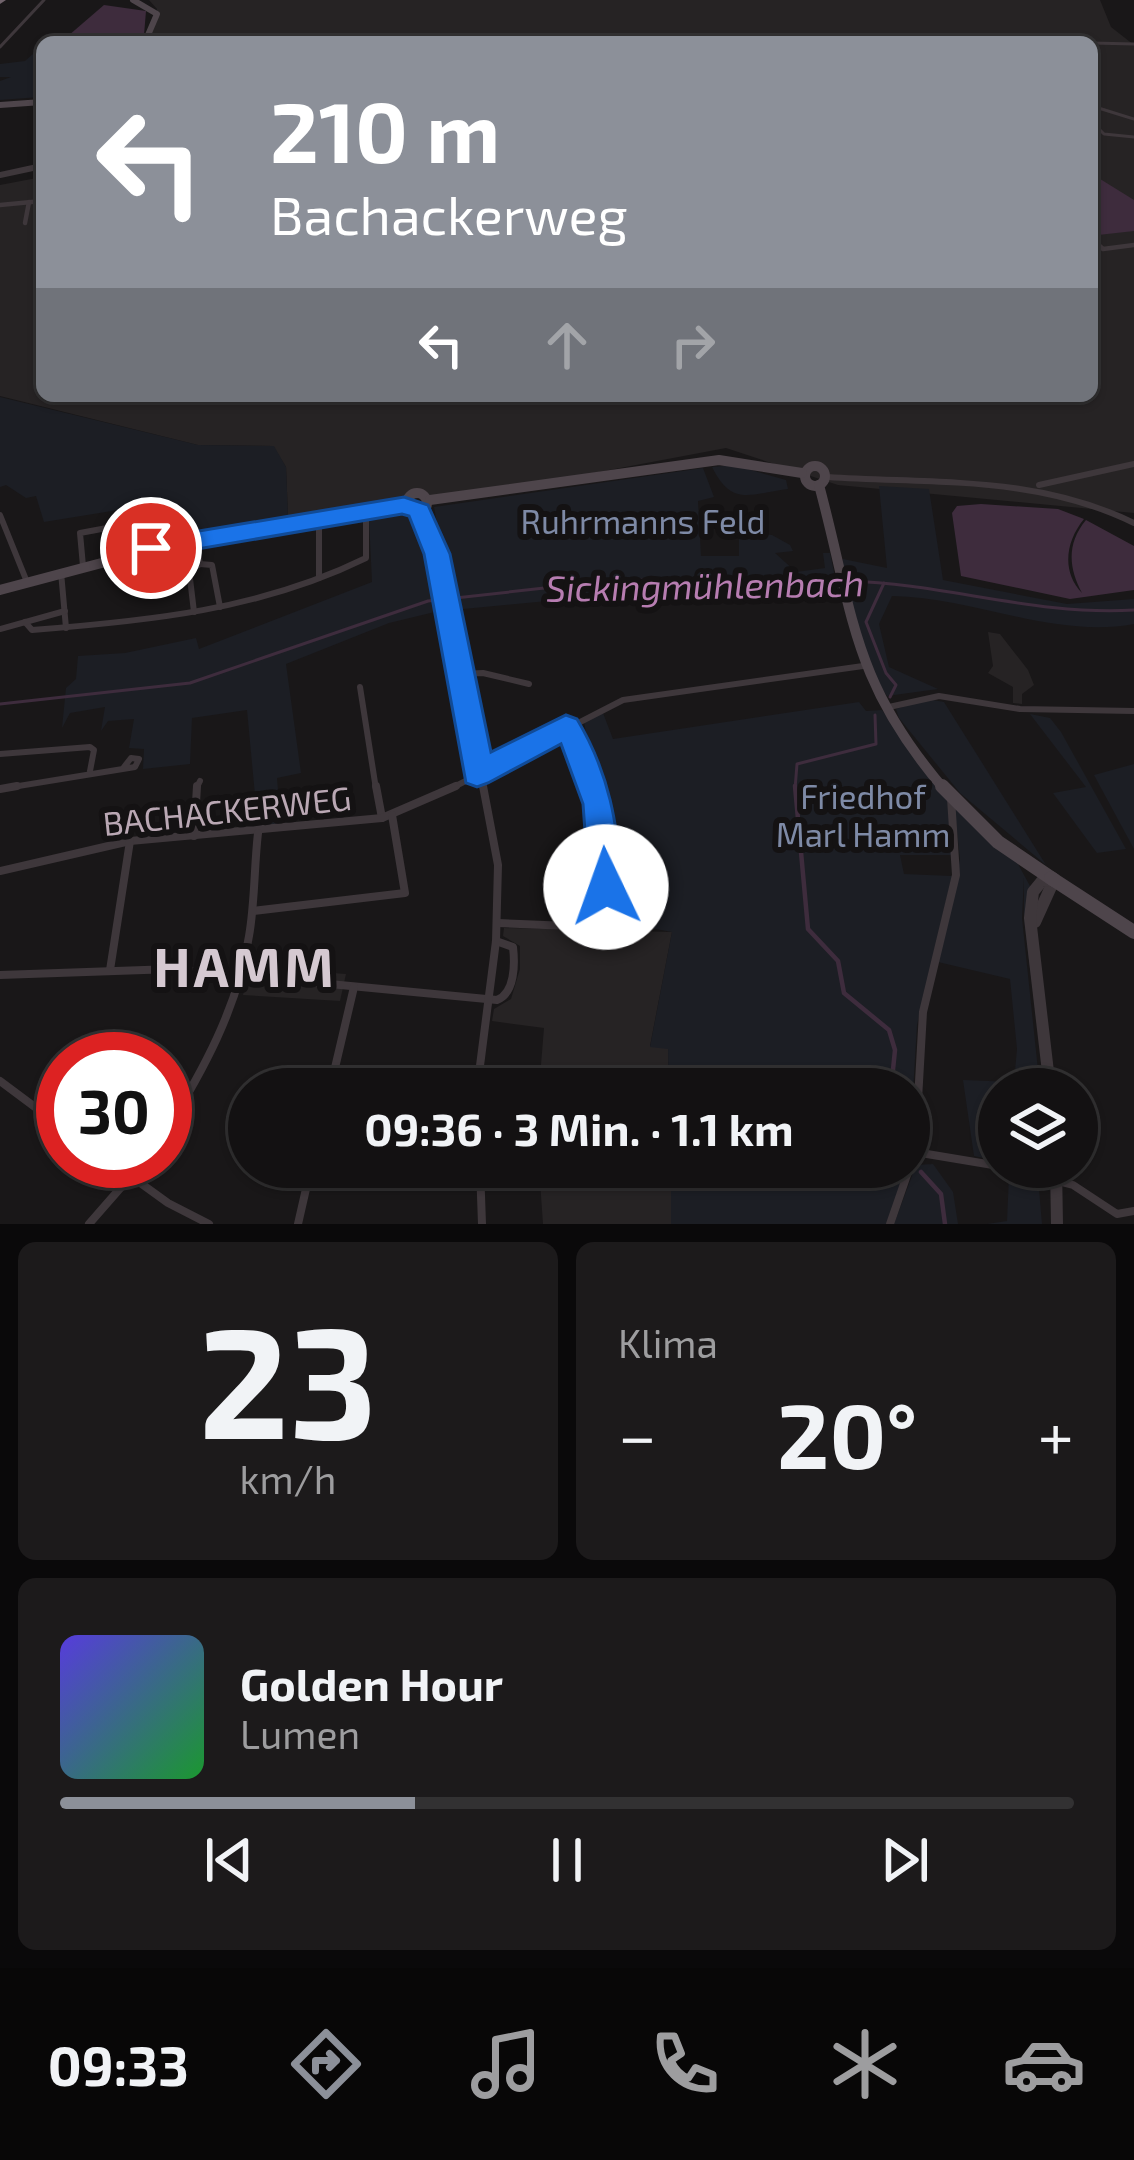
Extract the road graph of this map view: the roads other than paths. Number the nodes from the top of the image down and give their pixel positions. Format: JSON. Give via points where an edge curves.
{"nodes":[{"id":1,"x":44,"y":0,"type":"edge"},
{"id":2,"x":133,"y":0,"type":"edge"},
{"id":3,"x":148,"y":36,"type":"edge"},
{"id":4,"x":1098,"y":43,"type":"edge"},
{"id":5,"x":1134,"y":44,"type":"edge"},
{"id":6,"x":0,"y":47,"type":"edge"},
{"id":7,"x":36,"y":104,"type":"edge"},
{"id":8,"x":0,"y":107,"type":"edge"},
{"id":9,"x":1098,"y":108,"type":"edge"},
{"id":10,"x":1134,"y":119,"type":"edge"},
{"id":11,"x":1098,"y":128,"type":"edge"},
{"id":12,"x":1134,"y":137,"type":"edge"},
{"id":13,"x":36,"y":167,"type":"edge"},
{"id":14,"x":0,"y":175,"type":"edge"},
{"id":15,"x":36,"y":201,"type":"edge"},
{"id":16,"x":29,"y":202,"type":"junction"},
{"id":17,"x":0,"y":205,"type":"edge"},
{"id":18,"x":25,"y":224,"type":"dead end"},
{"id":19,"x":1098,"y":244,"type":"edge"},
{"id":20,"x":1134,"y":245,"type":"edge"},
{"id":21,"x":1134,"y":464,"type":"edge"},
{"id":22,"x":824,"y":481,"type":"junction"},
{"id":23,"x":1036,"y":486,"type":"junction"},
{"id":24,"x":430,"y":500,"type":"junction"},
{"id":25,"x":404,"y":505,"type":"junction"},
{"id":26,"x":419,"y":511,"type":"junction"},
{"id":27,"x":0,"y":515,"type":"edge"},
{"id":28,"x":366,"y":520,"type":"dead end"},
{"id":29,"x":1134,"y":523,"type":"edge"},
{"id":30,"x":319,"y":528,"type":"dead end"},
{"id":31,"x":196,"y":538,"type":"junction"},
{"id":32,"x":151,"y":548,"type":"junction"},
{"id":33,"x":200,"y":565,"type":"junction"},
{"id":34,"x":83,"y":566,"type":"junction"},
{"id":35,"x":61,"y":572,"type":"junction"},
{"id":36,"x":319,"y":578,"type":"junction"},
{"id":37,"x":27,"y":582,"type":"junction"},
{"id":38,"x":0,"y":590,"type":"edge"},
{"id":39,"x":220,"y":607,"type":"junction"},
{"id":40,"x":65,"y":611,"type":"junction"},
{"id":41,"x":194,"y":612,"type":"junction"},
{"id":42,"x":25,"y":622,"type":"junction"},
{"id":43,"x":66,"y":628,"type":"junction"},
{"id":44,"x":0,"y":629,"type":"edge"},
{"id":45,"x":863,"y":666,"type":"junction"},
{"id":46,"x":460,"y":674,"type":"junction"},
{"id":47,"x":529,"y":684,"type":"dead end"},
{"id":48,"x":360,"y":687,"type":"dead end"},
{"id":49,"x":886,"y":708,"type":"junction"},
{"id":50,"x":1134,"y":711,"type":"edge"},
{"id":51,"x":566,"y":727,"type":"junction"},
{"id":52,"x":0,"y":754,"type":"edge"},
{"id":53,"x":124,"y":767,"type":"dead end"},
{"id":54,"x":90,"y":771,"type":"junction"},
{"id":55,"x":477,"y":774,"type":"junction"},
{"id":56,"x":200,"y":781,"type":"dead end"},
{"id":57,"x":0,"y":789,"type":"edge"},
{"id":58,"x":953,"y":794,"type":"junction"},
{"id":59,"x":387,"y":816,"type":"junction"},
{"id":60,"x":258,"y":833,"type":"junction"},
{"id":61,"x":194,"y":836,"type":"junction"},
{"id":62,"x":130,"y":841,"type":"junction"},
{"id":63,"x":1014,"y":854,"type":"junction"},
{"id":64,"x":0,"y":871,"type":"edge"},
{"id":65,"x":1054,"y":880,"type":"junction"},
{"id":66,"x":1033,"y":892,"type":"junction"},
{"id":67,"x":253,"y":911,"type":"junction"},
{"id":68,"x":498,"y":923,"type":"junction"},
{"id":69,"x":1134,"y":932,"type":"edge"},
{"id":70,"x":496,"y":941,"type":"junction"},
{"id":71,"x":1034,"y":945,"type":"junction"},
{"id":72,"x":110,"y":970,"type":"junction"},
{"id":73,"x":0,"y":975,"type":"edge"},
{"id":74,"x":241,"y":975,"type":"junction"},
{"id":75,"x":354,"y":986,"type":"junction"},
{"id":76,"x":488,"y":999,"type":"junction"},
{"id":77,"x":335,"y":1068,"type":"edge"},
{"id":78,"x":480,"y":1068,"type":"edge"},
{"id":79,"x":920,"y":1068,"type":"edge"},
{"id":80,"x":1048,"y":1068,"type":"edge"},
{"id":81,"x":0,"y":1081,"type":"edge"},
{"id":82,"x":192,"y":1082,"type":"edge"},
{"id":83,"x":36,"y":1108,"type":"edge"},
{"id":84,"x":930,"y":1154,"type":"edge"},
{"id":85,"x":978,"y":1162,"type":"edge"},
{"id":86,"x":122,"y":1188,"type":"edge"},
{"id":87,"x":150,"y":1188,"type":"edge"},
{"id":88,"x":306,"y":1188,"type":"edge"},
{"id":89,"x":481,"y":1188,"type":"edge"},
{"id":90,"x":902,"y":1188,"type":"edge"},
{"id":91,"x":1057,"y":1188,"type":"edge"},
{"id":92,"x":1080,"y":1188,"type":"edge"},
{"id":93,"x":1134,"y":1211,"type":"edge"},
{"id":94,"x":88,"y":1224,"type":"edge"},
{"id":95,"x":209,"y":1224,"type":"edge"},
{"id":96,"x":298,"y":1224,"type":"edge"},
{"id":97,"x":482,"y":1224,"type":"edge"},
{"id":98,"x":890,"y":1224,"type":"edge"},
{"id":99,"x":1057,"y":1224,"type":"edge"}],
"edges":[{"from":1,"to":6,"type":"street"},
{"from":2,"to":3,"type":"main road","via":[[157,14]]},
{"from":4,"to":5,"type":"street"},
{"from":7,"to":8,"type":"main road"},
{"from":9,"to":10,"type":"street"},
{"from":11,"to":12,"type":"street"},
{"from":13,"to":14,"type":"street"},
{"from":15,"to":16,"type":"street"},
{"from":16,"to":17,"type":"street"},
{"from":16,"to":18,"type":"street"},
{"from":19,"to":20,"type":"street"},
{"from":21,"to":23,"type":"street"},
{"from":22,"to":23,"type":"street"},
{"from":22,"to":24,"type":"main road","via":[[816,468],[802,473],[719,460]]},
{"from":22,"to":45,"type":"main road"},
{"from":23,"to":29,"type":"street"},
{"from":24,"to":25,"type":"main road","via":[[415,494]]},
{"from":24,"to":26,"type":"main road"},
{"from":25,"to":26,"type":"main road"},
{"from":25,"to":31,"type":"main road"},
{"from":26,"to":46,"type":"street","via":[[437,554]]},
{"from":27,"to":37,"type":"street"},
{"from":28,"to":36,"type":"street","via":[[366,558]]},
{"from":30,"to":36,"type":"street"},
{"from":31,"to":32,"type":"main road"},
{"from":31,"to":33,"type":"street"},
{"from":32,"to":34,"type":"main road"},
{"from":32,"to":34,"type":"street","via":[[150,520],[80,533]]},
{"from":33,"to":39,"type":"street","via":[[212,566]]},
{"from":33,"to":41,"type":"street","via":[[189,570]]},
{"from":34,"to":35,"type":"main road"},
{"from":35,"to":37,"type":"main road"},
{"from":35,"to":40,"type":"street"},
{"from":36,"to":39,"type":"street"},
{"from":37,"to":38,"type":"main road"},
{"from":39,"to":41,"type":"street"},
{"from":40,"to":42,"type":"street"},
{"from":40,"to":43,"type":"street"},
{"from":41,"to":43,"type":"street"},
{"from":42,"to":43,"type":"street","via":[[32,630]]},
{"from":42,"to":44,"type":"street"},
{"from":45,"to":49,"type":"main road"},
{"from":45,"to":51,"type":"street","name":"BACHACKERWEG","via":[[656,693]]},
{"from":46,"to":47,"type":"street"},
{"from":46,"to":55,"type":"street"},
{"from":48,"to":59,"type":"street"},
{"from":49,"to":50,"type":"street","via":[[939,696],[1021,709]]},
{"from":49,"to":58,"type":"main road"},
{"from":51,"to":55,"type":"street","name":"BACHACKERWEG"},
{"from":51,"to":68,"type":"street","via":[[602,816],[606,919],[594,927]]},
{"from":52,"to":54,"type":"street","via":[[90,747]]},
{"from":53,"to":54,"type":"street"},
{"from":54,"to":57,"type":"street"},
{"from":55,"to":59,"type":"street","name":"BACHACKERWEG"},
{"from":55,"to":68,"type":"street","via":[[498,865]]},
{"from":56,"to":61,"type":"street"},
{"from":58,"to":63,"type":"main road"},
{"from":58,"to":65,"type":"main road"},
{"from":58,"to":79,"type":"street","via":[[956,875],[923,1012]]},
{"from":59,"to":60,"type":"street","name":"BACHACKERWEG"},
{"from":59,"to":67,"type":"street","via":[[405,893]]},
{"from":60,"to":61,"type":"street","name":"BACHACKERWEG"},
{"from":60,"to":67,"type":"street"},
{"from":61,"to":62,"type":"street","name":"BACHACKERWEG"},
{"from":62,"to":64,"type":"street","name":"BACHACKERWEG"},
{"from":62,"to":72,"type":"street"},
{"from":63,"to":65,"type":"main road"},
{"from":63,"to":66,"type":"street"},
{"from":65,"to":66,"type":"street"},
{"from":65,"to":69,"type":"main road"},
{"from":65,"to":71,"type":"street","via":[[1036,911]]},
{"from":66,"to":71,"type":"street"},
{"from":67,"to":74,"type":"street"},
{"from":68,"to":70,"type":"street"},
{"from":70,"to":76,"type":"street"},
{"from":70,"to":76,"type":"street","via":[[513,947],[514,970],[504,998]]},
{"from":71,"to":80,"type":"street"},
{"from":72,"to":73,"type":"street"},
{"from":72,"to":74,"type":"street"},
{"from":74,"to":75,"type":"street"},
{"from":74,"to":82,"type":"street"},
{"from":75,"to":76,"type":"street"},
{"from":75,"to":77,"type":"street"},
{"from":76,"to":78,"type":"street"},
{"from":81,"to":83,"type":"street"},
{"from":84,"to":85,"type":"street"},
{"from":86,"to":94,"type":"street"},
{"from":87,"to":95,"type":"street"},
{"from":88,"to":96,"type":"street"},
{"from":89,"to":97,"type":"street"},
{"from":90,"to":98,"type":"street"},
{"from":91,"to":99,"type":"street"},
{"from":92,"to":93,"type":"street","via":[[1112,1212]]}]}
